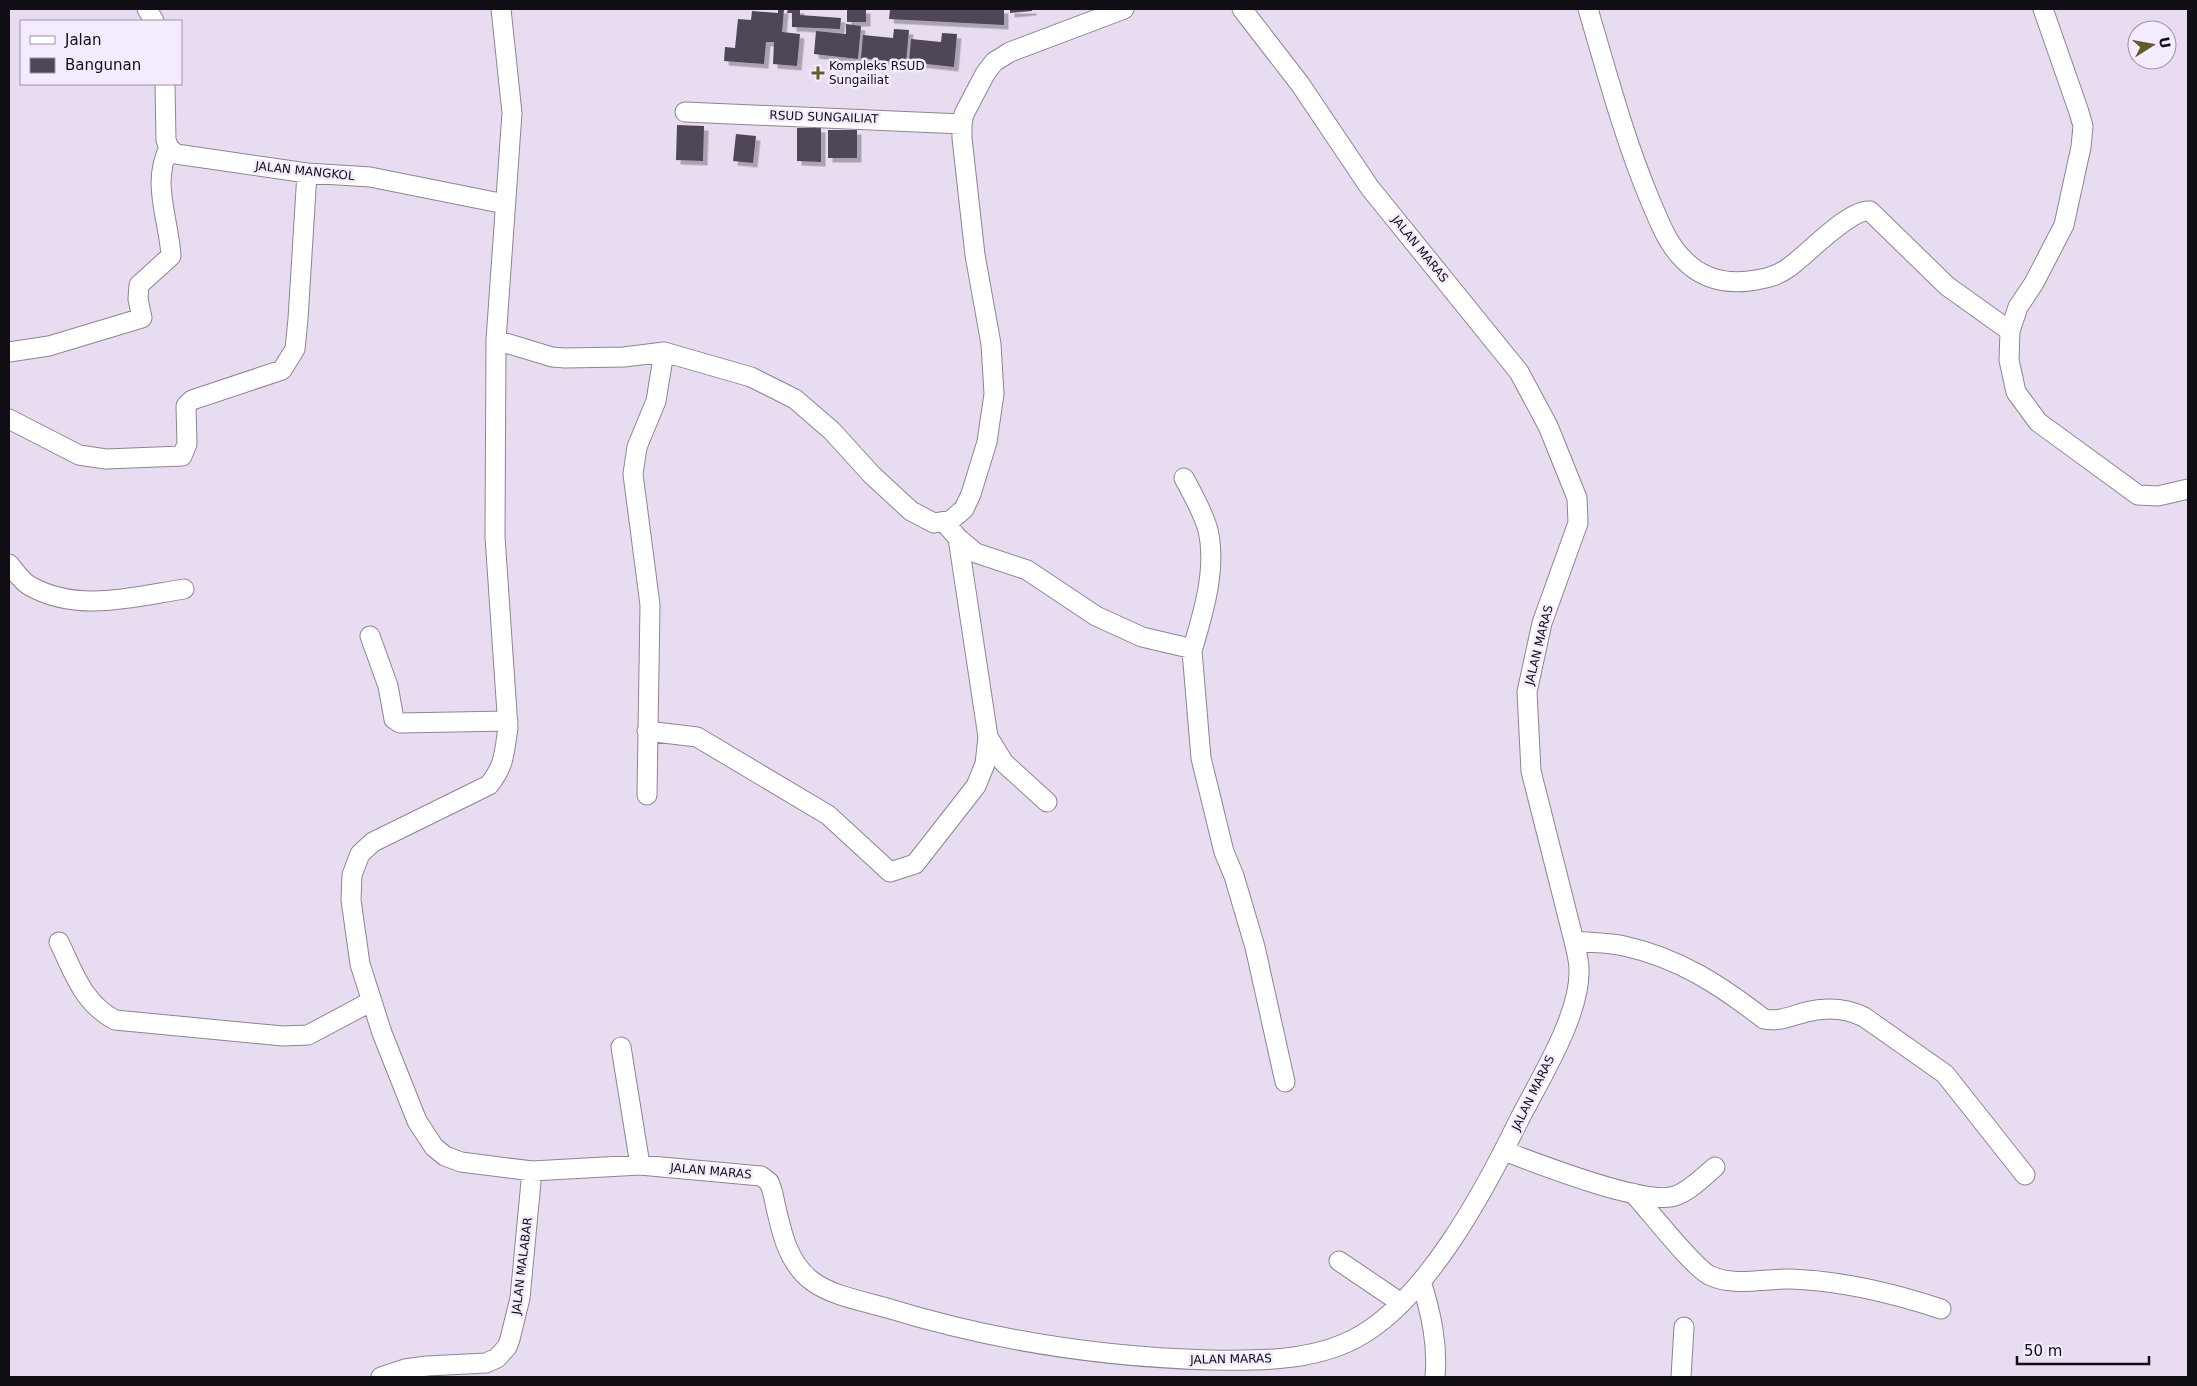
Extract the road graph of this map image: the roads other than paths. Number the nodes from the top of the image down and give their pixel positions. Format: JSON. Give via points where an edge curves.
{"nodes":[{"id":1,"x":147,"y":9,"type":"edge"},
{"id":2,"x":501,"y":9,"type":"edge"},
{"id":3,"x":1124,"y":9,"type":"edge"},
{"id":4,"x":1242,"y":9,"type":"edge"},
{"id":5,"x":1588,"y":9,"type":"edge"},
{"id":6,"x":2043,"y":9,"type":"edge"},
{"id":7,"x":153,"y":20,"type":"edge"},
{"id":8,"x":165,"y":85,"type":"edge"},
{"id":9,"x":685,"y":112,"type":"dead end"},
{"id":10,"x":962,"y":124,"type":"junction"},
{"id":11,"x":169,"y":148,"type":"junction"},
{"id":12,"x":307,"y":173,"type":"junction"},
{"id":13,"x":505,"y":204,"type":"junction"},
{"id":14,"x":2010,"y":331,"type":"junction"},
{"id":15,"x":496,"y":340,"type":"junction"},
{"id":16,"x":9,"y":352,"type":"edge"},
{"id":17,"x":664,"y":352,"type":"junction"},
{"id":18,"x":9,"y":419,"type":"edge"},
{"id":19,"x":1184,"y":478,"type":"dead end"},
{"id":20,"x":2188,"y":489,"type":"edge"},
{"id":21,"x":944,"y":522,"type":"junction"},
{"id":22,"x":958,"y":538,"type":"junction"},
{"id":23,"x":9,"y":564,"type":"edge"},
{"id":24,"x":184,"y":589,"type":"dead end"},
{"id":25,"x":370,"y":636,"type":"dead end"},
{"id":26,"x":1192,"y":651,"type":"junction"},
{"id":27,"x":508,"y":721,"type":"junction"},
{"id":28,"x":647,"y":731,"type":"junction"},
{"id":29,"x":988,"y":737,"type":"junction"},
{"id":30,"x":648,"y":795,"type":"dead end"},
{"id":31,"x":1046,"y":802,"type":"dead end"},
{"id":32,"x":1574,"y":941,"type":"junction"},
{"id":33,"x":59,"y":942,"type":"dead end"},
{"id":34,"x":372,"y":1002,"type":"junction"},
{"id":35,"x":621,"y":1047,"type":"dead end"},
{"id":36,"x":1285,"y":1082,"type":"dead end"},
{"id":37,"x":1504,"y":1151,"type":"junction"},
{"id":38,"x":640,"y":1165,"type":"junction"},
{"id":39,"x":1715,"y":1167,"type":"dead end"},
{"id":40,"x":532,"y":1171,"type":"junction"},
{"id":41,"x":2025,"y":1175,"type":"dead end"},
{"id":42,"x":1633,"y":1193,"type":"junction"},
{"id":43,"x":1339,"y":1261,"type":"dead end"},
{"id":44,"x":1421,"y":1281,"type":"junction"},
{"id":45,"x":1401,"y":1303,"type":"junction"},
{"id":46,"x":1940,"y":1309,"type":"dead end"},
{"id":47,"x":1684,"y":1328,"type":"dead end"},
{"id":48,"x":381,"y":1377,"type":"edge"},
{"id":49,"x":1435,"y":1377,"type":"edge"},
{"id":50,"x":1681,"y":1377,"type":"edge"}],
"edges":[{"from":1,"to":7,"type":"street"},
{"from":2,"to":13,"type":"street","name":"JALAN MARAS","via":[[512,114]]},
{"from":3,"to":10,"type":"street","via":[[1026,45],[994,62],[976,90]]},
{"from":4,"to":32,"type":"street","name":"JALAN MARAS","via":[[1300,84],[1370,188],[1519,372],[1548,426],[1577,498],[1578,523],[1542,623],[1527,692],[1531,771]]},
{"from":5,"to":14,"type":"street","via":[[1634,161],[1656,214],[1683,259],[1702,275],[1721,281],[1741,282],[1773,277],[1808,253],[1849,217],[1870,211],[1947,286]]},
{"from":6,"to":14,"type":"street","via":[[2079,112],[2081,147],[2064,226],[2018,308]]},
{"from":8,"to":11,"type":"street"},
{"from":9,"to":10,"type":"street","name":"RSUD SUNGAILIAT"},
{"from":10,"to":21,"type":"street","via":[[976,255],[991,344],[994,394],[987,442],[971,494],[964,509]]},
{"from":11,"to":12,"type":"street","name":"JALAN MANGKOL","via":[[176,154]]},
{"from":11,"to":16,"type":"street","via":[[160,174],[171,256],[139,284],[142,318],[49,346]]},
{"from":12,"to":13,"type":"street","name":"JALAN MANGKOL","via":[[370,177]]},
{"from":12,"to":18,"type":"street","via":[[295,349],[282,370],[192,400],[186,406],[187,444],[182,456],[106,460],[79,455]]},
{"from":13,"to":15,"type":"street","name":"JALAN MARAS"},
{"from":14,"to":20,"type":"street","via":[[2009,360],[2016,392],[2038,422],[2138,495],[2158,496]]},
{"from":15,"to":17,"type":"street","via":[[565,358],[624,357]]},
{"from":15,"to":27,"type":"street","name":"JALAN MARAS","via":[[495,537]]},
{"from":17,"to":21,"type":"street","via":[[751,377],[795,399],[832,431],[911,511],[929,522]]},
{"from":17,"to":28,"type":"street","via":[[656,401],[637,447],[633,474],[650,605]]},
{"from":19,"to":26,"type":"street","via":[[1203,514],[1210,542],[1206,594]]},
{"from":21,"to":22,"type":"street"},
{"from":22,"to":26,"type":"street","via":[[976,553],[1027,570],[1096,616],[1142,637]]},
{"from":22,"to":29,"type":"street"},
{"from":23,"to":24,"type":"street","via":[[28,586],[59,598],[96,602]]},
{"from":25,"to":27,"type":"street","via":[[388,686],[394,719],[400,723]]},
{"from":26,"to":36,"type":"street","via":[[1201,758],[1224,852],[1255,947]]},
{"from":27,"to":34,"type":"street","name":"JALAN MARAS","via":[[500,771],[489,785],[372,842],[360,854],[352,875],[351,900],[360,964]]},
{"from":28,"to":29,"type":"street","via":[[697,737],[828,814],[890,872],[915,864],[976,786],[985,764]]},
{"from":28,"to":30,"type":"street"},
{"from":29,"to":31,"type":"street","via":[[1004,763]]},
{"from":32,"to":37,"type":"street","name":"JALAN MARAS","via":[[1579,969],[1577,996],[1569,1021]]},
{"from":32,"to":41,"type":"street","via":[[1624,946],[1674,962],[1706,977],[1764,1019],[1775,1021],[1828,1009],[1852,1011],[1945,1074]]},
{"from":33,"to":34,"type":"street","via":[[85,994],[101,1012],[115,1020],[284,1036],[308,1035]]},
{"from":34,"to":40,"type":"street","name":"JALAN MARAS","via":[[417,1121],[434,1147],[445,1156],[461,1162]]},
{"from":35,"to":38,"type":"street"},
{"from":37,"to":42,"type":"street","via":[[1565,1174]]},
{"from":37,"to":44,"type":"street","name":"JALAN MARAS","via":[[1445,1251]]},
{"from":38,"to":40,"type":"street","name":"JALAN MARAS"},
{"from":38,"to":45,"type":"street","name":"JALAN MARAS","via":[[760,1176],[769,1182],[772,1190],[787,1252],[799,1270],[813,1282],[835,1292],[988,1336],[1152,1359],[1246,1361],[1296,1356],[1332,1348],[1355,1339]]},
{"from":39,"to":42,"type":"street","via":[[1684,1192],[1674,1196],[1663,1198]]},
{"from":40,"to":48,"type":"street","name":"JALAN MALABAR","via":[[520,1298],[507,1347],[498,1358],[486,1363],[405,1369]]},
{"from":42,"to":46,"type":"street","via":[[1710,1276],[1734,1282],[1793,1279],[1860,1287]]},
{"from":43,"to":45,"type":"street"},
{"from":44,"to":45,"type":"street","name":"JALAN MARAS"},
{"from":44,"to":49,"type":"street","via":[[1435,1342]]},
{"from":47,"to":50,"type":"street"}]}
